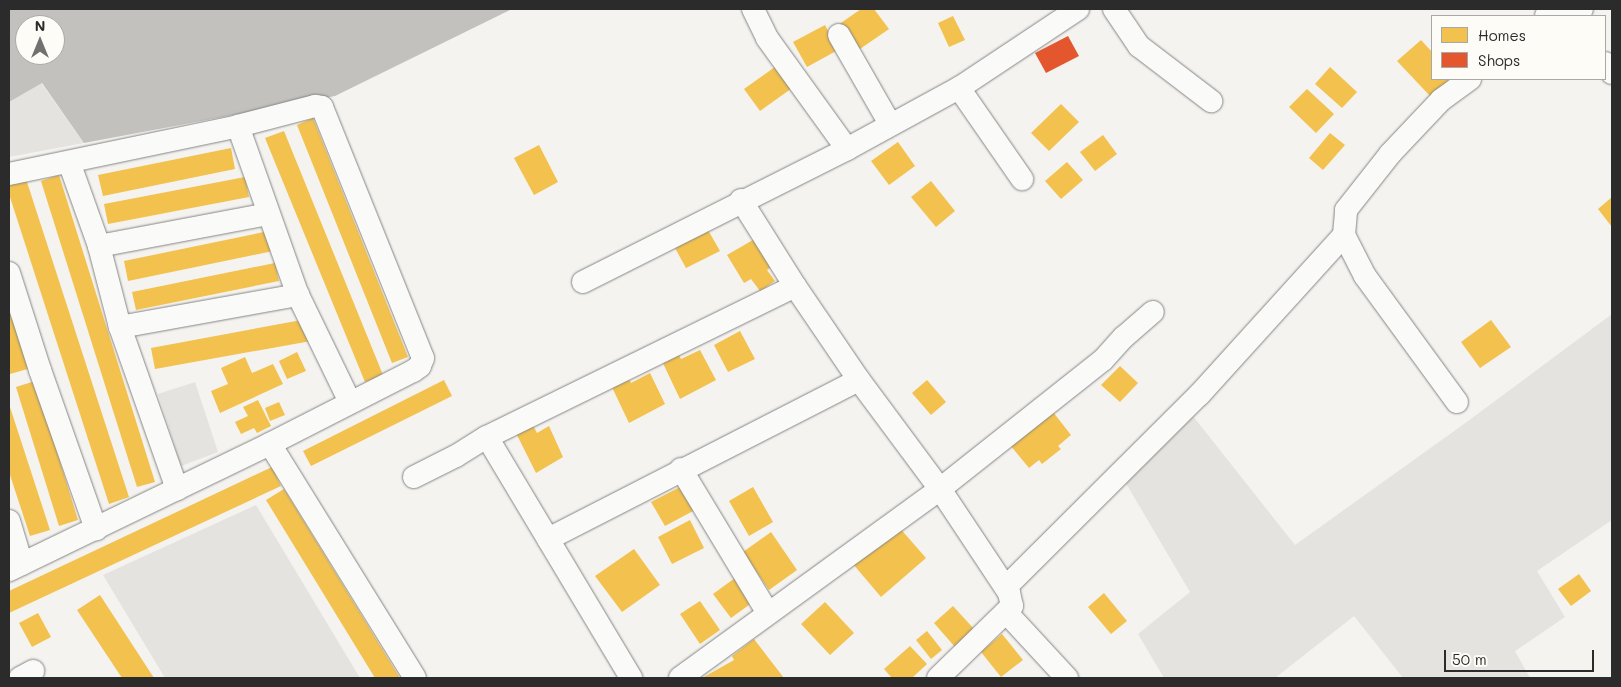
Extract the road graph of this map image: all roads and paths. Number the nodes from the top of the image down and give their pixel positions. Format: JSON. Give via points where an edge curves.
{"nodes":[{"id":1,"x":753,"y":9,"type":"edge"},
{"id":2,"x":1076,"y":9,"type":"edge"},
{"id":3,"x":1114,"y":9,"type":"edge"},
{"id":4,"x":839,"y":35,"type":"dead end"},
{"id":5,"x":1469,"y":80,"type":"edge"},
{"id":6,"x":959,"y":88,"type":"junction"},
{"id":7,"x":1211,"y":101,"type":"dead end"},
{"id":8,"x":890,"y":124,"type":"junction"},
{"id":9,"x":238,"y":126,"type":"junction"},
{"id":10,"x":847,"y":149,"type":"junction"},
{"id":11,"x":69,"y":162,"type":"junction"},
{"id":12,"x":9,"y":174,"type":"edge"},
{"id":13,"x":1022,"y":179,"type":"dead end"},
{"id":14,"x":742,"y":200,"type":"junction"},
{"id":15,"x":268,"y":214,"type":"junction"},
{"id":16,"x":1344,"y":235,"type":"junction"},
{"id":17,"x":99,"y":246,"type":"junction"},
{"id":18,"x":9,"y":273,"type":"edge"},
{"id":19,"x":583,"y":282,"type":"dead end"},
{"id":20,"x":795,"y":286,"type":"junction"},
{"id":21,"x":298,"y":294,"type":"junction"},
{"id":22,"x":1153,"y":312,"type":"dead end"},
{"id":23,"x":120,"y":327,"type":"junction"},
{"id":24,"x":859,"y":380,"type":"junction"},
{"id":25,"x":350,"y":402,"type":"junction"},
{"id":26,"x":1457,"y":402,"type":"dead end"},
{"id":27,"x":487,"y":437,"type":"junction"},
{"id":28,"x":270,"y":444,"type":"junction"},
{"id":29,"x":681,"y":469,"type":"junction"},
{"id":30,"x":414,"y":477,"type":"dead end"},
{"id":31,"x":177,"y":489,"type":"junction"},
{"id":32,"x":940,"y":489,"type":"junction"},
{"id":33,"x":9,"y":521,"type":"edge"},
{"id":34,"x":96,"y":529,"type":"junction"},
{"id":35,"x":548,"y":539,"type":"junction"},
{"id":36,"x":15,"y":567,"type":"edge"},
{"id":37,"x":1006,"y":587,"type":"junction"},
{"id":38,"x":1006,"y":612,"type":"junction"},
{"id":39,"x":768,"y":613,"type":"junction"},
{"id":40,"x":415,"y":678,"type":"edge"},
{"id":41,"x":630,"y":678,"type":"edge"},
{"id":42,"x":680,"y":678,"type":"edge"},
{"id":43,"x":938,"y":678,"type":"edge"},
{"id":44,"x":1067,"y":678,"type":"edge"}],
"edges":[{"from":1,"to":10,"type":"street","via":[[767,38]]},
{"from":2,"to":6,"type":"street"},
{"from":3,"to":7,"type":"street","via":[[1140,46]]},
{"from":4,"to":8,"type":"street"},
{"from":5,"to":16,"type":"street","via":[[1441,100],[1390,154],[1346,210]]},
{"from":6,"to":8,"type":"street"},
{"from":6,"to":13,"type":"street"},
{"from":8,"to":10,"type":"street"},
{"from":9,"to":11,"type":"street"},
{"from":9,"to":15,"type":"street"},
{"from":9,"to":25,"type":"street","via":[[315,106],[322,107],[326,114],[423,358],[413,371]]},
{"from":10,"to":14,"type":"street"},
{"from":11,"to":12,"type":"street"},
{"from":11,"to":17,"type":"street"},
{"from":14,"to":19,"type":"street"},
{"from":14,"to":20,"type":"street"},
{"from":15,"to":17,"type":"street"},
{"from":15,"to":21,"type":"street"},
{"from":16,"to":26,"type":"street","via":[[1364,276]]},
{"from":16,"to":37,"type":"street","via":[[1199,394]]},
{"from":17,"to":23,"type":"street"},
{"from":18,"to":34,"type":"street"},
{"from":20,"to":24,"type":"street"},
{"from":20,"to":27,"type":"street"},
{"from":21,"to":23,"type":"street"},
{"from":21,"to":25,"type":"street"},
{"from":22,"to":32,"type":"street","via":[[1104,360]]},
{"from":23,"to":31,"type":"street"},
{"from":24,"to":29,"type":"street"},
{"from":24,"to":32,"type":"street"},
{"from":25,"to":28,"type":"street"},
{"from":27,"to":30,"type":"street"},
{"from":27,"to":35,"type":"street"},
{"from":28,"to":31,"type":"street"},
{"from":28,"to":40,"type":"street"},
{"from":29,"to":35,"type":"street"},
{"from":29,"to":39,"type":"street"},
{"from":31,"to":34,"type":"street"},
{"from":32,"to":37,"type":"street"},
{"from":32,"to":39,"type":"street"},
{"from":33,"to":36,"type":"street"},
{"from":34,"to":36,"type":"street"},
{"from":35,"to":41,"type":"street"},
{"from":37,"to":38,"type":"street","via":[[1012,606]]},
{"from":38,"to":43,"type":"street"},
{"from":38,"to":44,"type":"street"},
{"from":39,"to":42,"type":"street"}]}
